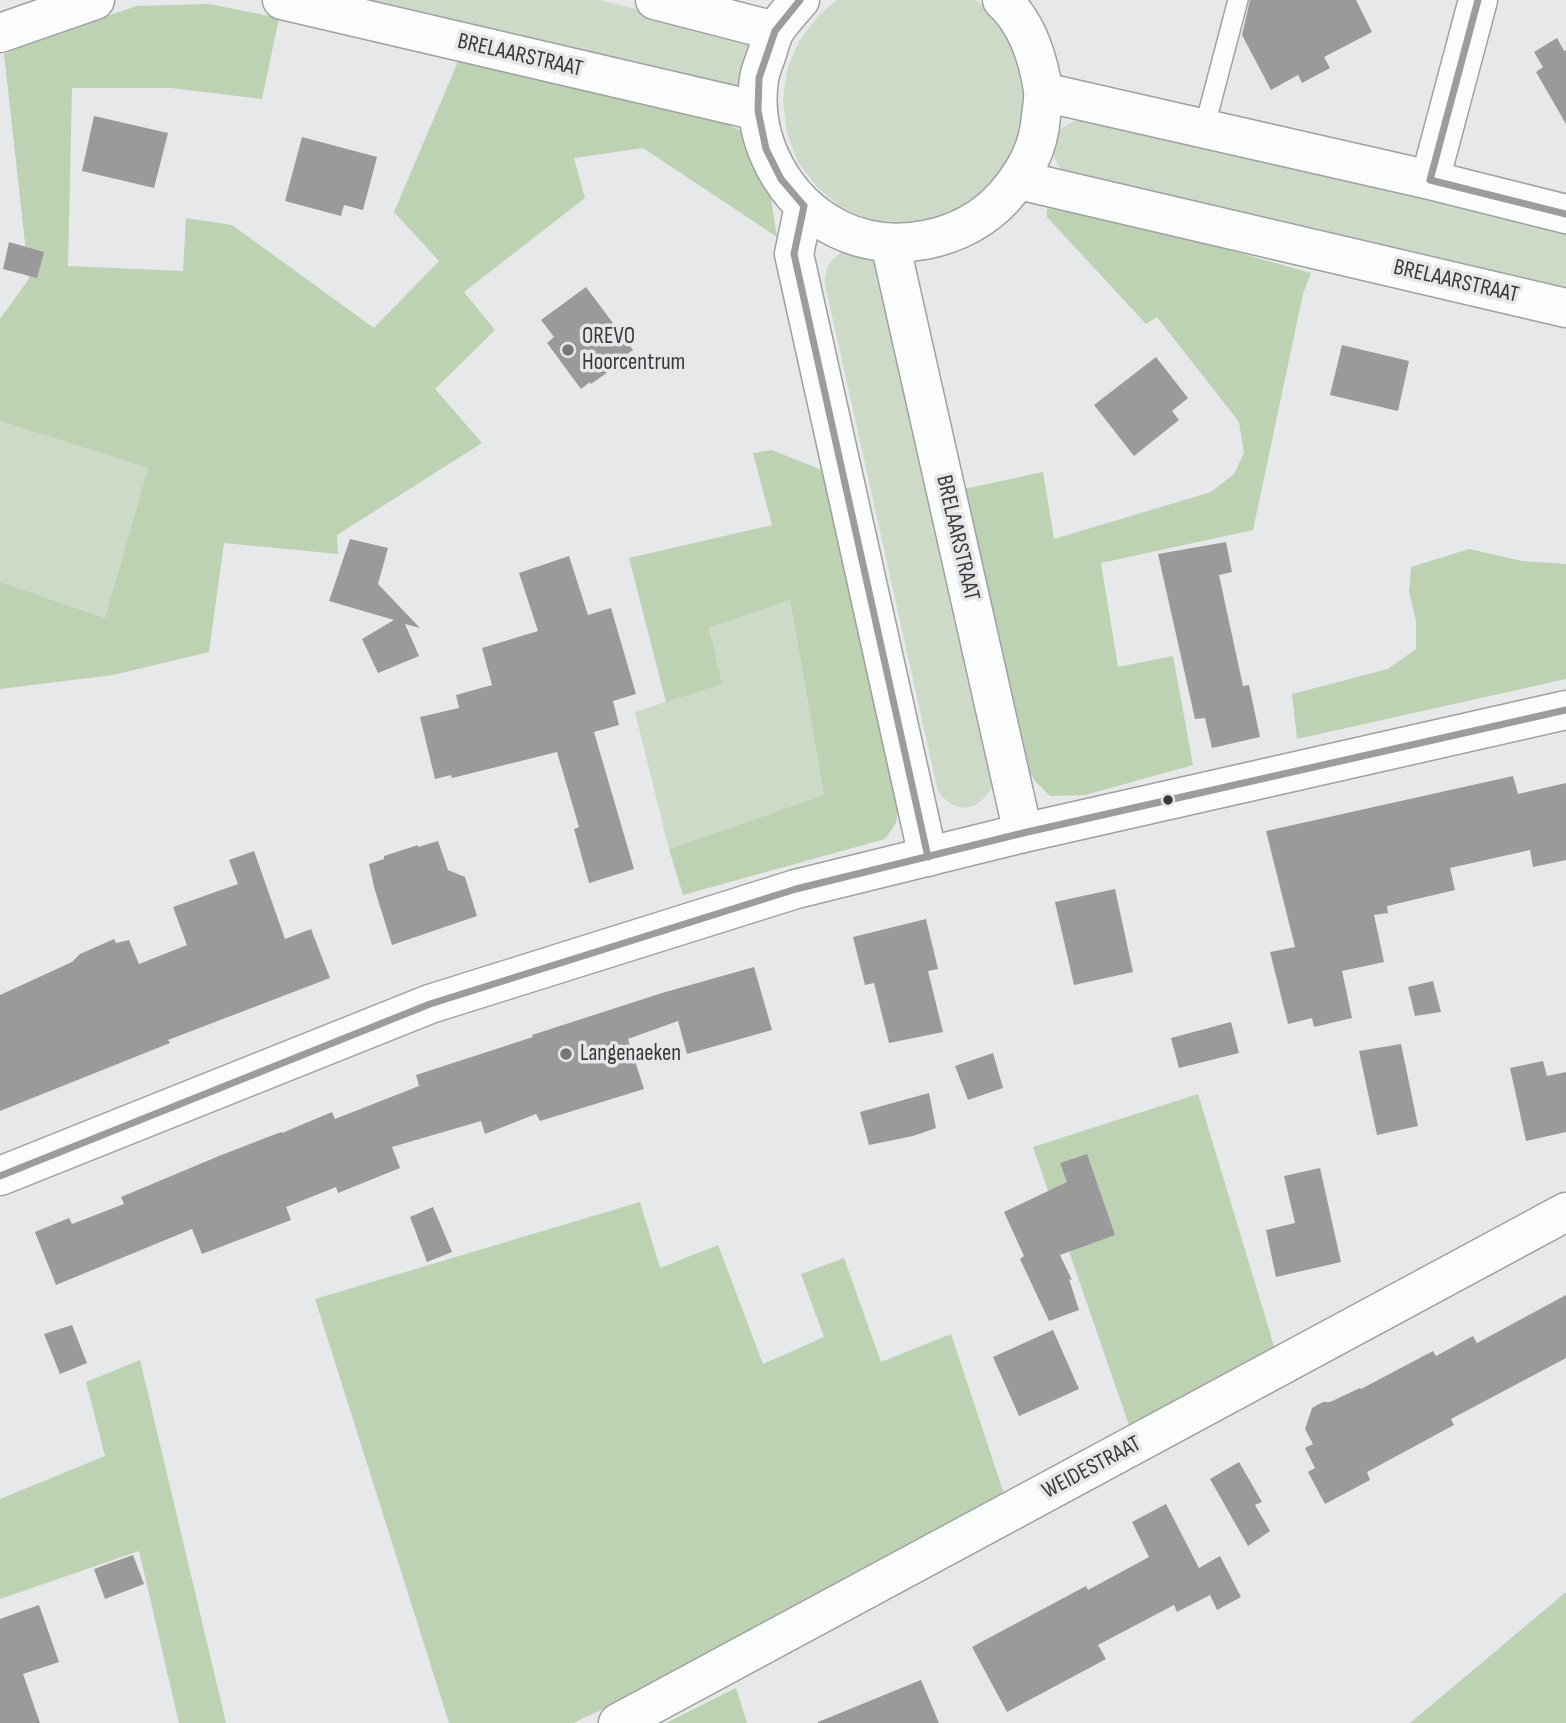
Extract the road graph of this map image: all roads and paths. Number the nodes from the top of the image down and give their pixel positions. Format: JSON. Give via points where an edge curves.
{"nodes":[{"id":1,"x":95,"y":0,"type":"edge"},
{"id":2,"x":282,"y":0,"type":"edge"},
{"id":3,"x":654,"y":0,"type":"edge"},
{"id":4,"x":800,"y":0,"type":"edge"},
{"id":5,"x":1002,"y":0,"type":"edge"},
{"id":6,"x":1238,"y":0,"type":"edge"},
{"id":7,"x":1478,"y":0,"type":"edge"},
{"id":8,"x":775,"y":31,"type":"junction"},
{"id":9,"x":0,"y":33,"type":"edge"},
{"id":10,"x":1043,"y":92,"type":"junction"},
{"id":11,"x":758,"y":111,"type":"junction"},
{"id":12,"x":1204,"y":129,"type":"junction"},
{"id":13,"x":1019,"y":180,"type":"junction"},
{"id":14,"x":1430,"y":180,"type":"junction"},
{"id":15,"x":804,"y":206,"type":"junction"},
{"id":16,"x":1566,"y":214,"type":"edge"},
{"id":17,"x":890,"y":243,"type":"junction"},
{"id":18,"x":1566,"y":308,"type":"edge"},
{"id":19,"x":1566,"y":710,"type":"edge"},
{"id":20,"x":1023,"y":833,"type":"junction"},
{"id":21,"x":928,"y":857,"type":"junction"},
{"id":22,"x":0,"y":1176,"type":"edge"},
{"id":23,"x":1566,"y":1212,"type":"edge"},
{"id":24,"x":618,"y":1723,"type":"edge"}],
"edges":[{"from":1,"to":9,"type":"street"},
{"from":2,"to":11,"type":"street","name":"BRELAARSTRAAT"},
{"from":3,"to":8,"type":"street"},
{"from":4,"to":8,"type":"street"},
{"from":5,"to":10,"type":"street","via":[[1032,42]]},
{"from":6,"to":12,"type":"lane"},
{"from":7,"to":14,"type":"street"},
{"from":8,"to":11,"type":"street","via":[[759,78]]},
{"from":10,"to":12,"type":"street"},
{"from":10,"to":13,"type":"street","via":[[1040,131]]},
{"from":11,"to":15,"type":"street","via":[[766,149],[780,179]]},
{"from":12,"to":14,"type":"street"},
{"from":13,"to":17,"type":"street","via":[[994,208],[964,228],[929,240]]},
{"from":13,"to":18,"type":"street","name":"BRELAARSTRAAT"},
{"from":14,"to":16,"type":"street"},
{"from":15,"to":17,"type":"street","via":[[837,229]]},
{"from":15,"to":21,"type":"street","via":[[794,254]]},
{"from":17,"to":20,"type":"street","name":"BRELAARSTRAAT"},
{"from":19,"to":20,"type":"street"},
{"from":20,"to":21,"type":"street"},
{"from":21,"to":22,"type":"street","via":[[796,889],[430,1004]]},
{"from":23,"to":24,"type":"street","name":"WEIDESTRAAT"}]}
